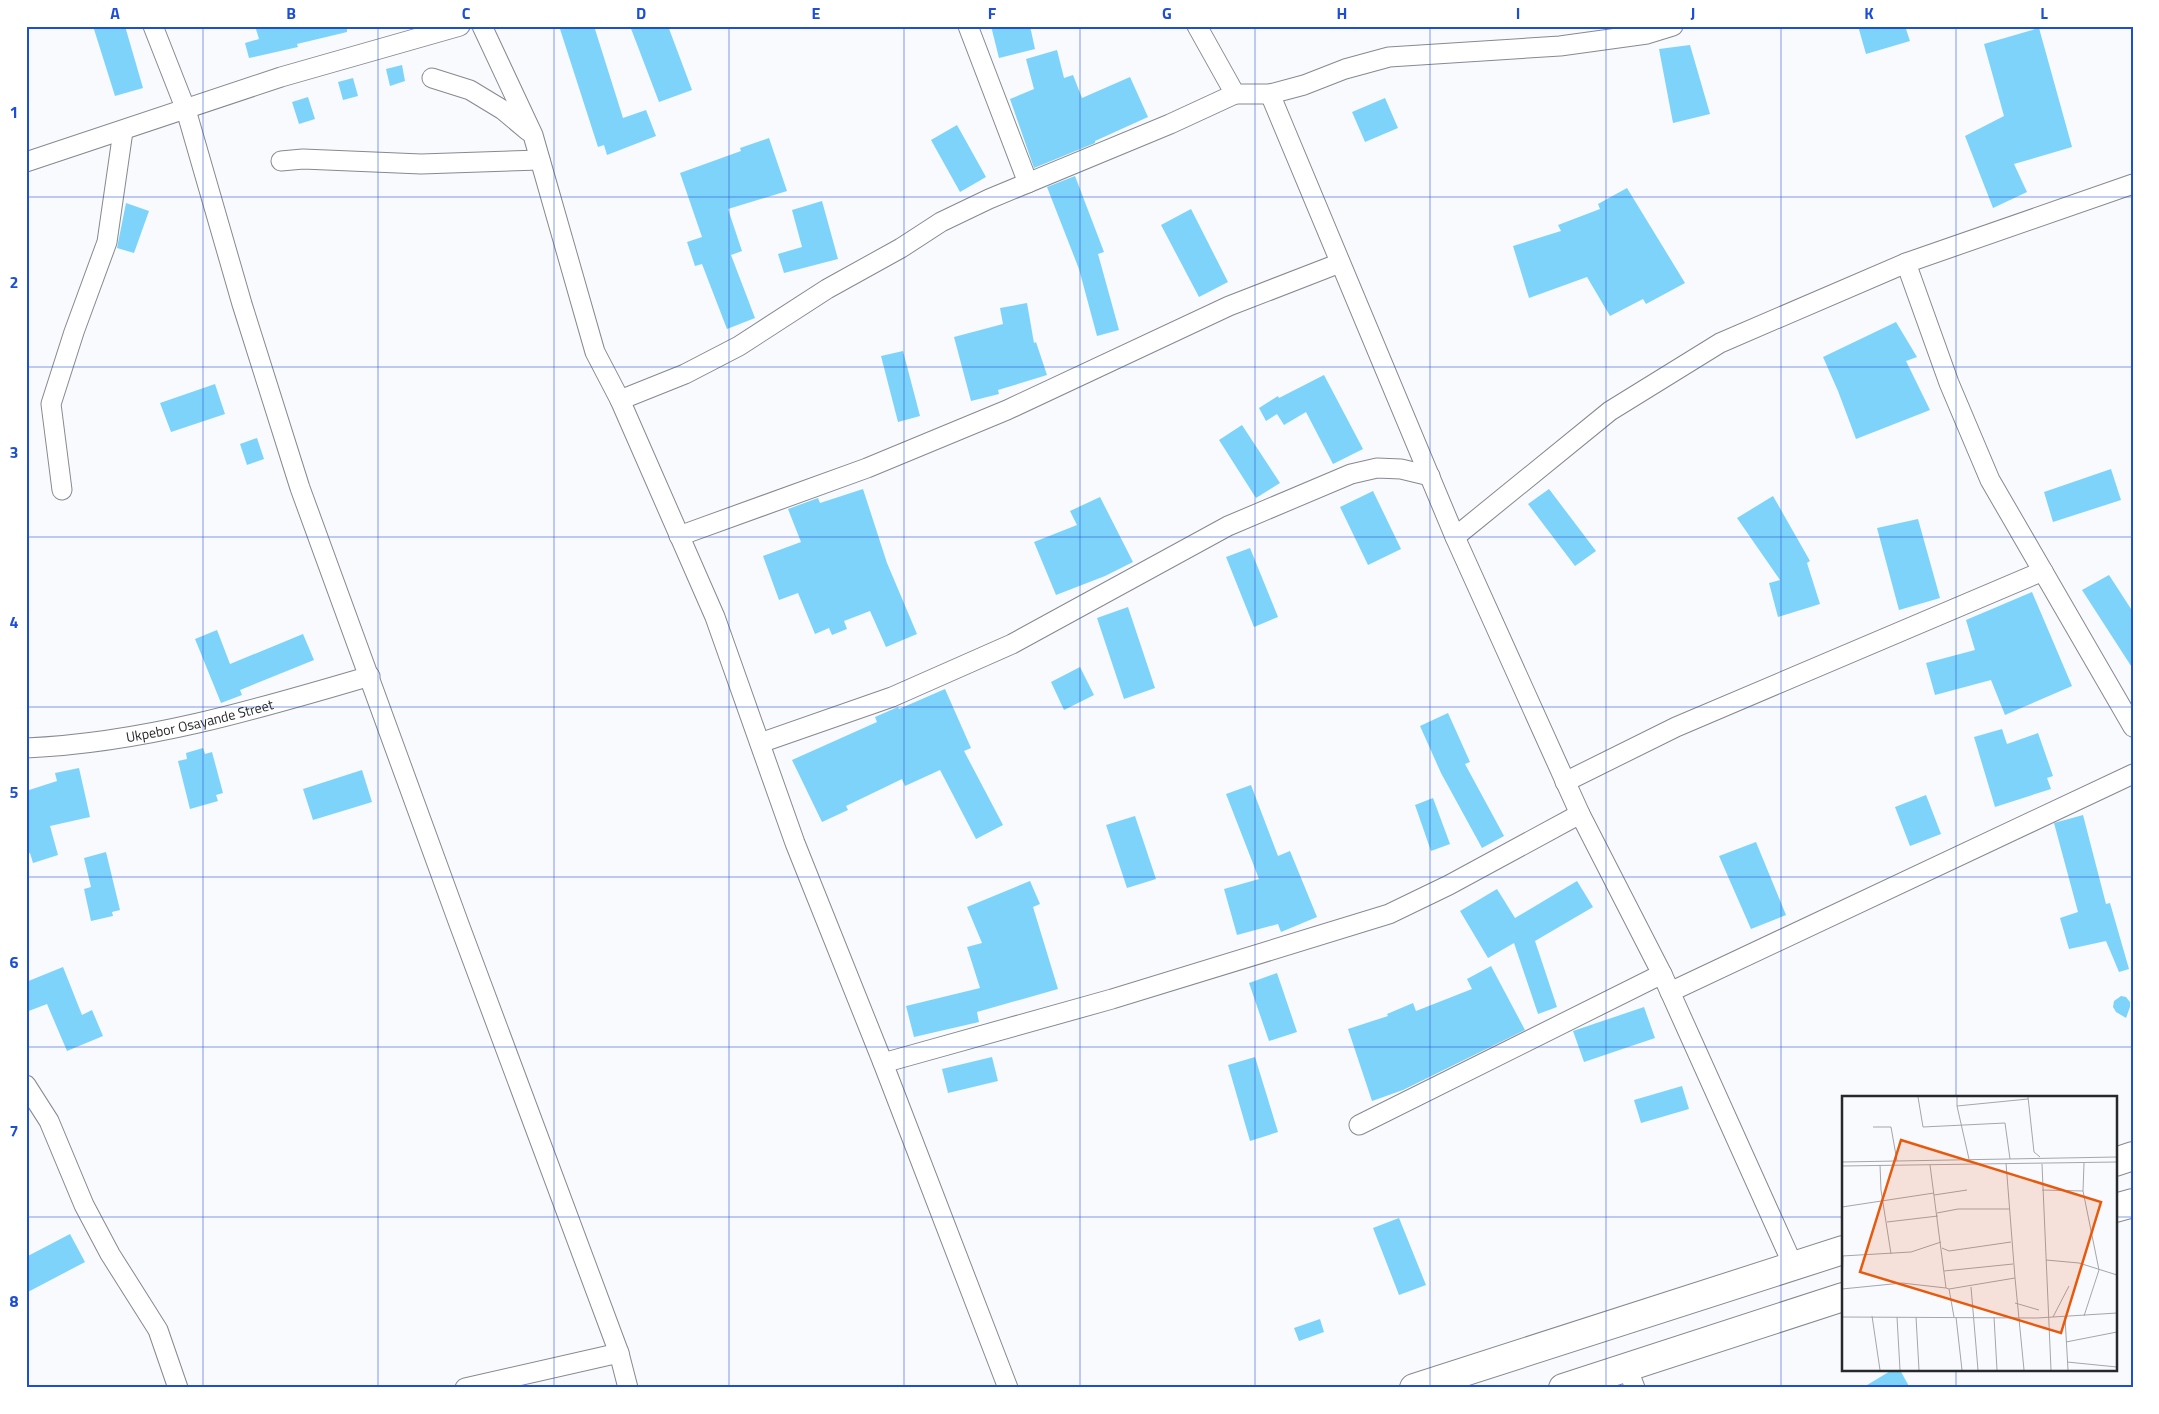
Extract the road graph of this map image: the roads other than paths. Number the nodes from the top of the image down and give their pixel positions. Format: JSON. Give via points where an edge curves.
{"nodes":[{"id":1,"x":153,"y":26,"type":"edge"},
{"id":2,"x":460,"y":26,"type":"edge"},
{"id":3,"x":482,"y":26,"type":"edge"},
{"id":4,"x":968,"y":26,"type":"edge"},
{"id":5,"x":1197,"y":26,"type":"edge"},
{"id":6,"x":1673,"y":26,"type":"edge"},
{"id":7,"x":432,"y":78,"type":"dead end"},
{"id":8,"x":1235,"y":94,"type":"junction"},
{"id":9,"x":1270,"y":94,"type":"junction"},
{"id":10,"x":186,"y":110,"type":"junction"},
{"id":11,"x":123,"y":131,"type":"junction"},
{"id":12,"x":533,"y":135,"type":"junction"},
{"id":13,"x":540,"y":160,"type":"junction"},
{"id":14,"x":281,"y":161,"type":"dead end"},
{"id":15,"x":26,"y":162,"type":"edge"},
{"id":16,"x":1028,"y":183,"type":"junction"},
{"id":17,"x":2133,"y":184,"type":"edge"},
{"id":18,"x":1340,"y":263,"type":"junction"},
{"id":19,"x":1906,"y":263,"type":"junction"},
{"id":20,"x":620,"y":400,"type":"junction"},
{"id":21,"x":1430,"y":476,"type":"junction"},
{"id":22,"x":62,"y":490,"type":"dead end"},
{"id":23,"x":680,"y":536,"type":"junction"},
{"id":24,"x":1455,"y":537,"type":"junction"},
{"id":25,"x":2043,"y":571,"type":"junction"},
{"id":26,"x":370,"y":676,"type":"junction"},
{"id":27,"x":2133,"y":726,"type":"edge"},
{"id":28,"x":760,"y":743,"type":"junction"},
{"id":29,"x":26,"y":748,"type":"edge"},
{"id":30,"x":2133,"y":774,"type":"edge"},
{"id":31,"x":1566,"y":782,"type":"junction"},
{"id":32,"x":1580,"y":814,"type":"junction"},
{"id":33,"x":1662,"y":974,"type":"junction"},
{"id":34,"x":1670,"y":992,"type":"junction"},
{"id":35,"x":883,"y":1063,"type":"junction"},
{"id":36,"x":26,"y":1085,"type":"edge"},
{"id":37,"x":1359,"y":1125,"type":"dead end"},
{"id":38,"x":2133,"y":1156,"type":"edge"},
{"id":39,"x":2116,"y":1162,"type":"edge"},
{"id":40,"x":2133,"y":1203,"type":"edge"},
{"id":41,"x":2116,"y":1208,"type":"edge"},
{"id":42,"x":1842,"y":1250,"type":"edge"},
{"id":43,"x":1793,"y":1266,"type":"junction"},
{"id":44,"x":1842,"y":1298,"type":"edge"},
{"id":45,"x":619,"y":1353,"type":"junction"},
{"id":46,"x":1631,"y":1377,"type":"edge"},
{"id":47,"x":1566,"y":1387,"type":"edge"},
{"id":48,"x":178,"y":1388,"type":"edge"},
{"id":49,"x":465,"y":1388,"type":"edge"},
{"id":50,"x":628,"y":1388,"type":"edge"},
{"id":51,"x":1008,"y":1388,"type":"edge"},
{"id":52,"x":1414,"y":1388,"type":"edge"}],
"edges":[{"from":1,"to":10,"type":"street"},
{"from":2,"to":10,"type":"street","via":[[281,77]]},
{"from":3,"to":12,"type":"street"},
{"from":4,"to":16,"type":"street"},
{"from":5,"to":8,"type":"street"},
{"from":6,"to":9,"type":"street","via":[[1646,34],[1560,46],[1389,57]]},
{"from":7,"to":12,"type":"street","via":[[470,90],[503,110]]},
{"from":8,"to":9,"type":"street"},
{"from":8,"to":16,"type":"street"},
{"from":9,"to":18,"type":"street"},
{"from":10,"to":11,"type":"street"},
{"from":10,"to":26,"type":"street","via":[[297,478]]},
{"from":11,"to":15,"type":"street"},
{"from":11,"to":22,"type":"street","via":[[107,242],[51,404]]},
{"from":12,"to":13,"type":"street"},
{"from":13,"to":14,"type":"street","via":[[421,164]]},
{"from":13,"to":20,"type":"street","via":[[595,352]]},
{"from":16,"to":20,"type":"street","via":[[941,222],[827,289],[739,346],[685,374]]},
{"from":17,"to":19,"type":"street"},
{"from":18,"to":21,"type":"street"},
{"from":18,"to":23,"type":"street","via":[[1230,306],[1007,410],[911,450]]},
{"from":19,"to":24,"type":"street","via":[[1720,344],[1610,411]]},
{"from":19,"to":25,"type":"street","via":[[1949,384],[1990,480]]},
{"from":20,"to":23,"type":"street"},
{"from":21,"to":24,"type":"street"},
{"from":21,"to":28,"type":"street","via":[[1401,469],[1378,468],[1350,474],[1228,526],[1012,644],[892,697]]},
{"from":23,"to":28,"type":"street","via":[[715,617]]},
{"from":24,"to":31,"type":"street"},
{"from":25,"to":27,"type":"street"},
{"from":25,"to":31,"type":"street","via":[[1676,727]]},
{"from":26,"to":29,"type":"street","name":"Ukpebor Osayande Street","via":[[253,711],[138,735]]},
{"from":26,"to":45,"type":"street"},
{"from":28,"to":35,"type":"street","via":[[795,843]]},
{"from":30,"to":34,"type":"street"},
{"from":31,"to":32,"type":"street"},
{"from":32,"to":33,"type":"street"},
{"from":32,"to":35,"type":"street","via":[[1389,914],[1121,996]]},
{"from":33,"to":34,"type":"street"},
{"from":33,"to":37,"type":"street"},
{"from":34,"to":43,"type":"street"},
{"from":35,"to":51,"type":"street"},
{"from":36,"to":48,"type":"street","via":[[49,1121],[84,1204],[110,1254],[158,1330]]},
{"from":38,"to":39,"type":"highway"},
{"from":40,"to":41,"type":"highway"},
{"from":42,"to":43,"type":"highway"},
{"from":43,"to":52,"type":"highway"},
{"from":44,"to":46,"type":"highway"},
{"from":45,"to":49,"type":"street"},
{"from":45,"to":50,"type":"street"},
{"from":46,"to":47,"type":"highway"}]}
